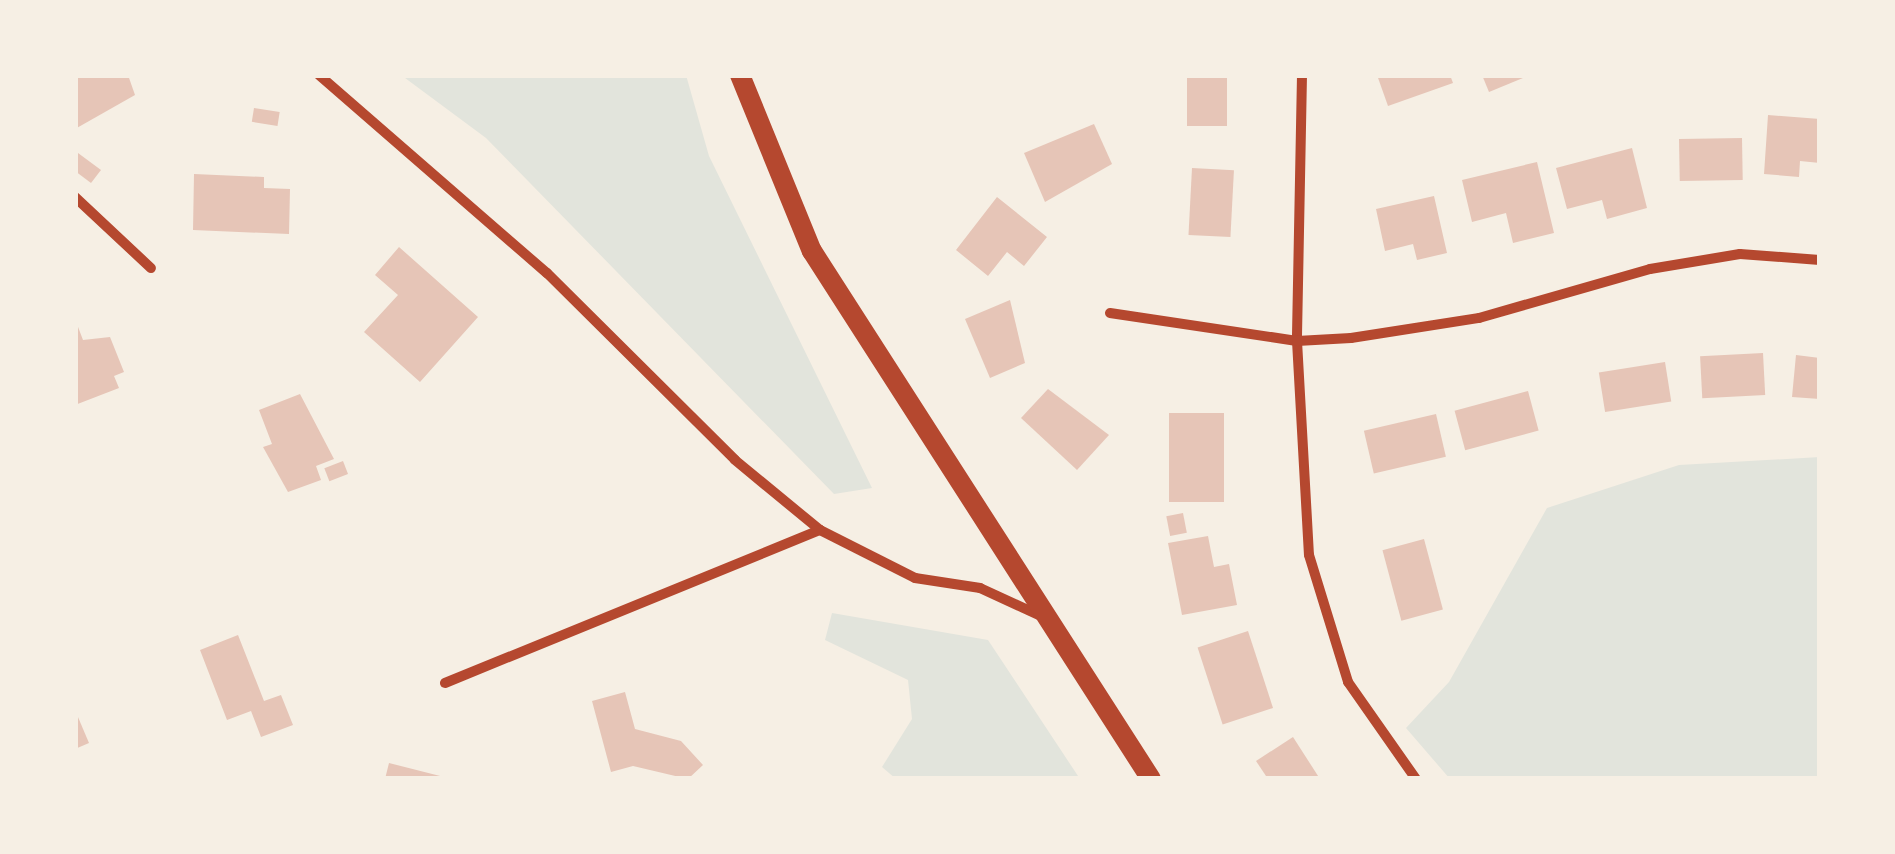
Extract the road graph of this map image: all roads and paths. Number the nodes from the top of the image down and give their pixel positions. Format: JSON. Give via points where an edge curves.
{"nodes":[{"id":1,"x":319,"y":75,"type":"edge"},
{"id":2,"x":740,"y":75,"type":"edge"},
{"id":3,"x":1302,"y":75,"type":"edge"},
{"id":4,"x":75,"y":198,"type":"edge"},
{"id":5,"x":1820,"y":260,"type":"edge"},
{"id":6,"x":151,"y":268,"type":"dead end"},
{"id":7,"x":1110,"y":312,"type":"dead end"},
{"id":8,"x":1297,"y":341,"type":"junction"},
{"id":9,"x":820,"y":530,"type":"junction"},
{"id":10,"x":1050,"y":622,"type":"junction"},
{"id":11,"x":445,"y":683,"type":"dead end"},
{"id":12,"x":1151,"y":779,"type":"edge"},
{"id":13,"x":1416,"y":779,"type":"edge"}],
"edges":[{"from":1,"to":9,"type":"street","via":[[547,273],[735,460]]},
{"from":2,"to":10,"type":"main road","via":[[812,251]]},
{"from":3,"to":8,"type":"street"},
{"from":4,"to":6,"type":"street"},
{"from":5,"to":8,"type":"street","via":[[1740,254],[1650,269],[1479,318]]},
{"from":7,"to":8,"type":"street"},
{"from":8,"to":13,"type":"street","via":[[1309,555],[1328,635],[1373,724]]},
{"from":9,"to":10,"type":"street","via":[[915,578],[980,588]]},
{"from":9,"to":11,"type":"street"},
{"from":10,"to":12,"type":"main road"}]}
